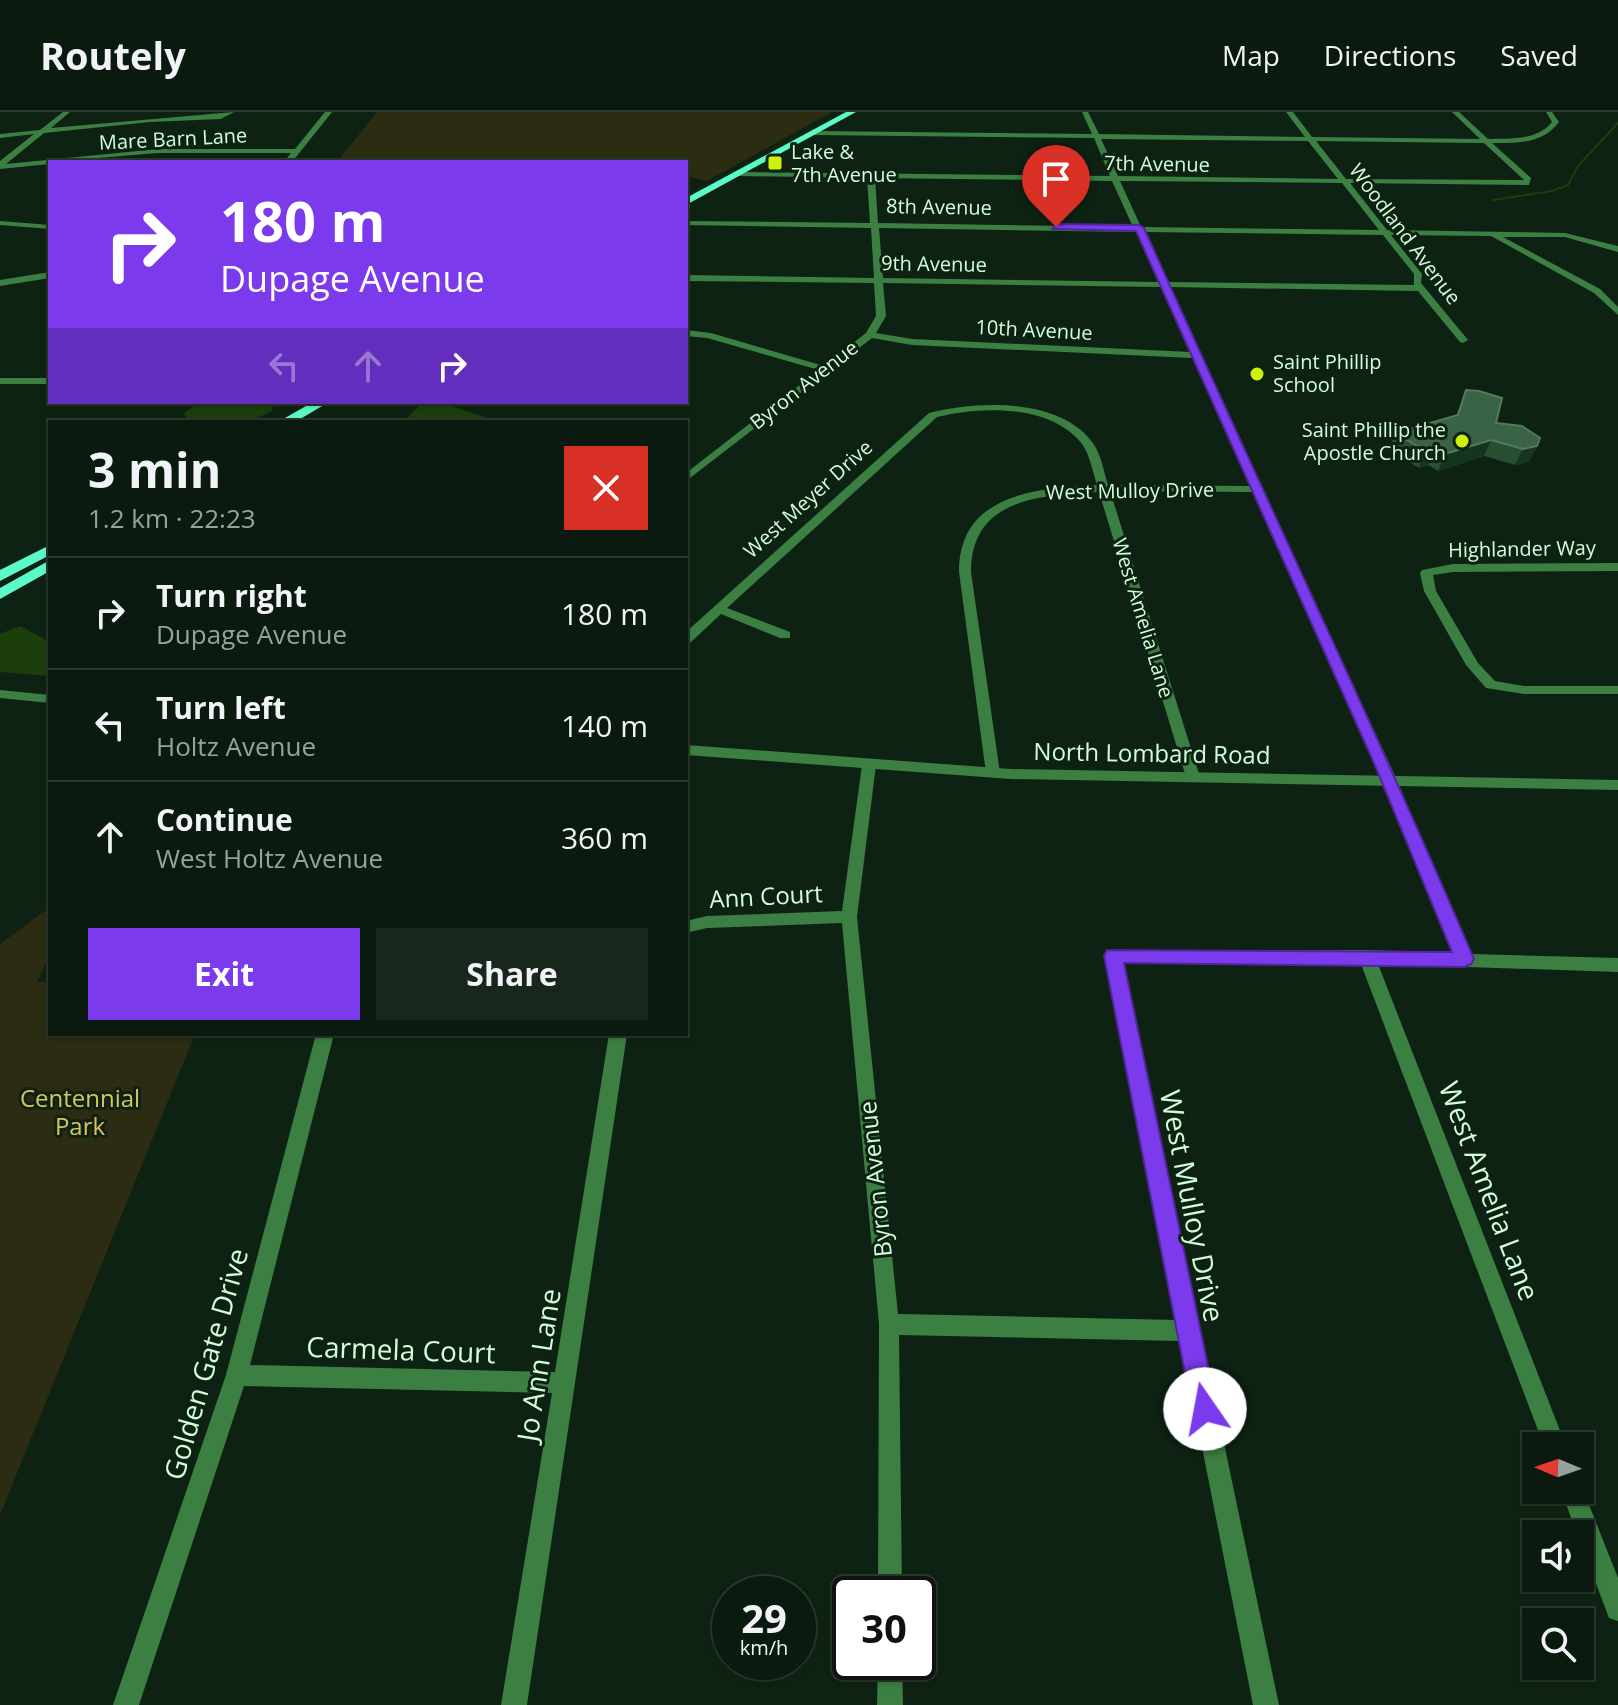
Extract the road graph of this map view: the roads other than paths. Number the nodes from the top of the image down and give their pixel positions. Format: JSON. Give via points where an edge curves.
{"nodes":[{"id":1,"x":67,"y":112,"type":"edge"},
{"id":2,"x":231,"y":112,"type":"edge"},
{"id":3,"x":329,"y":112,"type":"edge"},
{"id":4,"x":852,"y":112,"type":"edge"},
{"id":5,"x":1085,"y":112,"type":"edge"},
{"id":6,"x":1289,"y":112,"type":"edge"},
{"id":7,"x":1455,"y":112,"type":"edge"},
{"id":8,"x":1549,"y":112,"type":"edge"},
{"id":9,"x":44,"y":130,"type":"junction"},
{"id":10,"x":813,"y":133,"type":"junction"},
{"id":11,"x":0,"y":136,"type":"edge"},
{"id":12,"x":1097,"y":136,"type":"junction"},
{"id":13,"x":1310,"y":139,"type":"junction"},
{"id":14,"x":1486,"y":141,"type":"junction"},
{"id":15,"x":297,"y":151,"type":"junction"},
{"id":16,"x":70,"y":160,"type":"edge"},
{"id":17,"x":290,"y":160,"type":"edge"},
{"id":18,"x":48,"y":162,"type":"edge"},
{"id":19,"x":0,"y":166,"type":"edge"},
{"id":20,"x":739,"y":174,"type":"junction"},
{"id":21,"x":871,"y":176,"type":"junction"},
{"id":22,"x":1116,"y":179,"type":"junction"},
{"id":23,"x":1345,"y":183,"type":"junction"},
{"id":24,"x":688,"y":201,"type":"edge"},
{"id":25,"x":0,"y":223,"type":"edge"},
{"id":26,"x":688,"y":223,"type":"edge"},
{"id":27,"x":875,"y":225,"type":"junction"},
{"id":28,"x":48,"y":227,"type":"edge"},
{"id":29,"x":1139,"y":228,"type":"junction"},
{"id":30,"x":1384,"y":231,"type":"junction"},
{"id":31,"x":1490,"y":233,"type":"junction"},
{"id":32,"x":1618,"y":249,"type":"edge"},
{"id":33,"x":48,"y":275,"type":"edge"},
{"id":34,"x":688,"y":278,"type":"edge"},
{"id":35,"x":879,"y":281,"type":"junction"},
{"id":36,"x":0,"y":283,"type":"edge"},
{"id":37,"x":1164,"y":284,"type":"junction"},
{"id":38,"x":1422,"y":288,"type":"junction"},
{"id":39,"x":1618,"y":312,"type":"edge"},
{"id":40,"x":688,"y":333,"type":"edge"},
{"id":41,"x":870,"y":335,"type":"junction"},
{"id":42,"x":1463,"y":340,"type":"dead end"},
{"id":43,"x":1197,"y":355,"type":"junction"},
{"id":44,"x":825,"y":369,"type":"junction"},
{"id":45,"x":0,"y":381,"type":"edge"},
{"id":46,"x":48,"y":381,"type":"edge"},
{"id":47,"x":319,"y":404,"type":"edge"},
{"id":48,"x":331,"y":404,"type":"edge"},
{"id":49,"x":289,"y":420,"type":"edge"},
{"id":50,"x":308,"y":420,"type":"edge"},
{"id":51,"x":926,"y":420,"type":"joint"},
{"id":52,"x":688,"y":476,"type":"edge"},
{"id":53,"x":1103,"y":489,"type":"junction"},
{"id":54,"x":1256,"y":489,"type":"junction"},
{"id":55,"x":48,"y":550,"type":"edge"},
{"id":56,"x":48,"y":566,"type":"edge"},
{"id":57,"x":1618,"y":567,"type":"edge"},
{"id":58,"x":0,"y":576,"type":"edge"},
{"id":59,"x":0,"y":594,"type":"edge"},
{"id":60,"x":718,"y":609,"type":"junction"},
{"id":61,"x":785,"y":635,"type":"dead end"},
{"id":62,"x":688,"y":637,"type":"edge"},
{"id":63,"x":1617,"y":692,"type":"edge"},
{"id":64,"x":0,"y":694,"type":"edge"},
{"id":65,"x":48,"y":699,"type":"edge"},
{"id":66,"x":688,"y":750,"type":"edge"},
{"id":67,"x":869,"y":765,"type":"junction"},
{"id":68,"x":993,"y":773,"type":"junction"},
{"id":69,"x":1193,"y":777,"type":"junction"},
{"id":70,"x":1389,"y":779,"type":"junction"},
{"id":71,"x":1618,"y":785,"type":"edge"},
{"id":72,"x":849,"y":917,"type":"junction"},
{"id":73,"x":688,"y":927,"type":"edge"},
{"id":74,"x":1367,"y":957,"type":"junction"},
{"id":75,"x":1465,"y":959,"type":"junction"},
{"id":76,"x":1618,"y":965,"type":"edge"},
{"id":77,"x":324,"y":1036,"type":"edge"},
{"id":78,"x":618,"y":1036,"type":"edge"},
{"id":79,"x":889,"y":1324,"type":"junction"},
{"id":80,"x":1188,"y":1331,"type":"junction"},
{"id":81,"x":237,"y":1375,"type":"junction"},
{"id":82,"x":564,"y":1383,"type":"junction"},
{"id":83,"x":1550,"y":1432,"type":"edge"},
{"id":84,"x":1577,"y":1504,"type":"edge"},
{"id":85,"x":890,"y":1576,"type":"edge"},
{"id":86,"x":1618,"y":1609,"type":"edge"},
{"id":87,"x":890,"y":1680,"type":"edge"},
{"id":88,"x":126,"y":1705,"type":"edge"},
{"id":89,"x":514,"y":1705,"type":"edge"},
{"id":90,"x":890,"y":1705,"type":"edge"},
{"id":91,"x":1266,"y":1705,"type":"edge"}],
"edges":[{"from":1,"to":9,"type":"street"},
{"from":2,"to":9,"type":"street","via":[[221,117]]},
{"from":3,"to":15,"type":"street"},
{"from":4,"to":10,"type":"main road"},
{"from":5,"to":12,"type":"street"},
{"from":6,"to":13,"type":"street","name":"Woodland Avenue"},
{"from":7,"to":14,"type":"street"},
{"from":8,"to":14,"type":"street","via":[[1556,122],[1546,134]]},
{"from":9,"to":11,"type":"street"},
{"from":9,"to":19,"type":"street"},
{"from":10,"to":12,"type":"street"},
{"from":10,"to":20,"type":"main road"},
{"from":12,"to":13,"type":"street"},
{"from":12,"to":22,"type":"street"},
{"from":13,"to":14,"type":"street"},
{"from":13,"to":23,"type":"street","name":"Woodland Avenue"},
{"from":14,"to":23,"type":"street","name":"7th Avenue","via":[[1526,183]]},
{"from":15,"to":16,"type":"street","name":"Mare Barn Lane","via":[[158,151]]},
{"from":15,"to":17,"type":"street"},
{"from":18,"to":19,"type":"street","name":"Mare Barn Lane"},
{"from":20,"to":21,"type":"street","name":"7th Avenue"},
{"from":20,"to":24,"type":"main road"},
{"from":21,"to":22,"type":"street","name":"7th Avenue"},
{"from":21,"to":27,"type":"street","name":"Byron Avenue"},
{"from":22,"to":23,"type":"street","name":"7th Avenue"},
{"from":22,"to":29,"type":"street"},
{"from":23,"to":30,"type":"street","name":"Woodland Avenue"},
{"from":25,"to":28,"type":"street"},
{"from":26,"to":27,"type":"street","name":"8th Avenue"},
{"from":27,"to":29,"type":"street","name":"8th Avenue"},
{"from":27,"to":35,"type":"street","name":"Byron Avenue"},
{"from":29,"to":30,"type":"street","name":"8th Avenue"},
{"from":29,"to":37,"type":"street"},
{"from":30,"to":31,"type":"street","name":"8th Avenue"},
{"from":30,"to":38,"type":"street","name":"Woodland Avenue","via":[[1418,274]]},
{"from":31,"to":32,"type":"street","name":"8th Avenue","via":[[1563,231]]},
{"from":31,"to":39,"type":"street","via":[[1597,291]]},
{"from":33,"to":36,"type":"street"},
{"from":34,"to":35,"type":"street","name":"9th Avenue"},
{"from":35,"to":37,"type":"street","name":"9th Avenue"},
{"from":35,"to":41,"type":"street","name":"Byron Avenue","via":[[881,316]]},
{"from":37,"to":38,"type":"street","name":"9th Avenue"},
{"from":37,"to":43,"type":"street"},
{"from":38,"to":42,"type":"street","name":"Woodland Avenue"},
{"from":40,"to":44,"type":"street"},
{"from":41,"to":43,"type":"street","name":"10th Avenue","via":[[912,342]]},
{"from":41,"to":44,"type":"street","name":"Byron Avenue"},
{"from":43,"to":54,"type":"street"},
{"from":44,"to":52,"type":"street","name":"Byron Avenue"},
{"from":45,"to":46,"type":"street"},
{"from":47,"to":49,"type":"main road"},
{"from":48,"to":50,"type":"main road"},
{"from":51,"to":53,"type":"street","name":"West Amelia Lane","via":[[945,411],[972,409],[1053,416],[1067,422],[1090,446]]},
{"from":51,"to":60,"type":"street","name":"West Meyer Drive"},
{"from":53,"to":54,"type":"street","name":"West Mulloy Drive"},
{"from":53,"to":68,"type":"street","name":"West Mulloy Drive","via":[[1046,491],[1011,502],[990,512],[968,542],[965,572]]},
{"from":53,"to":69,"type":"street","name":"West Amelia Lane"},
{"from":54,"to":70,"type":"street"},
{"from":55,"to":58,"type":"main road"},
{"from":56,"to":59,"type":"main road"},
{"from":57,"to":63,"type":"street","name":"Highlander Way","via":[[1453,568],[1426,573],[1430,591],[1473,665],[1491,685]]},
{"from":60,"to":61,"type":"street"},
{"from":60,"to":62,"type":"street","name":"West Meyer Drive"},
{"from":64,"to":65,"type":"street"},
{"from":66,"to":67,"type":"street","name":"North Lombard Road"},
{"from":67,"to":68,"type":"street","name":"North Lombard Road"},
{"from":67,"to":72,"type":"street","name":"Byron Avenue"},
{"from":68,"to":69,"type":"street","name":"North Lombard Road"},
{"from":69,"to":70,"type":"street","name":"North Lombard Road"},
{"from":70,"to":71,"type":"street","name":"North Lombard Road"},
{"from":70,"to":75,"type":"street"},
{"from":72,"to":73,"type":"street","name":"Ann Court"},
{"from":72,"to":79,"type":"street","name":"Byron Avenue"},
{"from":74,"to":75,"type":"street"},
{"from":74,"to":80,"type":"street","name":"West Mulloy Drive","via":[[1113,956]]},
{"from":74,"to":83,"type":"street","name":"West Amelia Lane"},
{"from":75,"to":76,"type":"street"},
{"from":77,"to":81,"type":"street","name":"Golden Gate Drive"},
{"from":78,"to":82,"type":"street","name":"Jo Ann Lane"},
{"from":79,"to":80,"type":"street"},
{"from":79,"to":85,"type":"street","name":"Byron Avenue"},
{"from":80,"to":91,"type":"street","name":"West Mulloy Drive"},
{"from":81,"to":82,"type":"street","name":"Carmela Court"},
{"from":81,"to":88,"type":"street","name":"Golden Gate Drive"},
{"from":82,"to":89,"type":"street","name":"Jo Ann Lane"},
{"from":84,"to":86,"type":"street"},
{"from":87,"to":90,"type":"street"}]}
